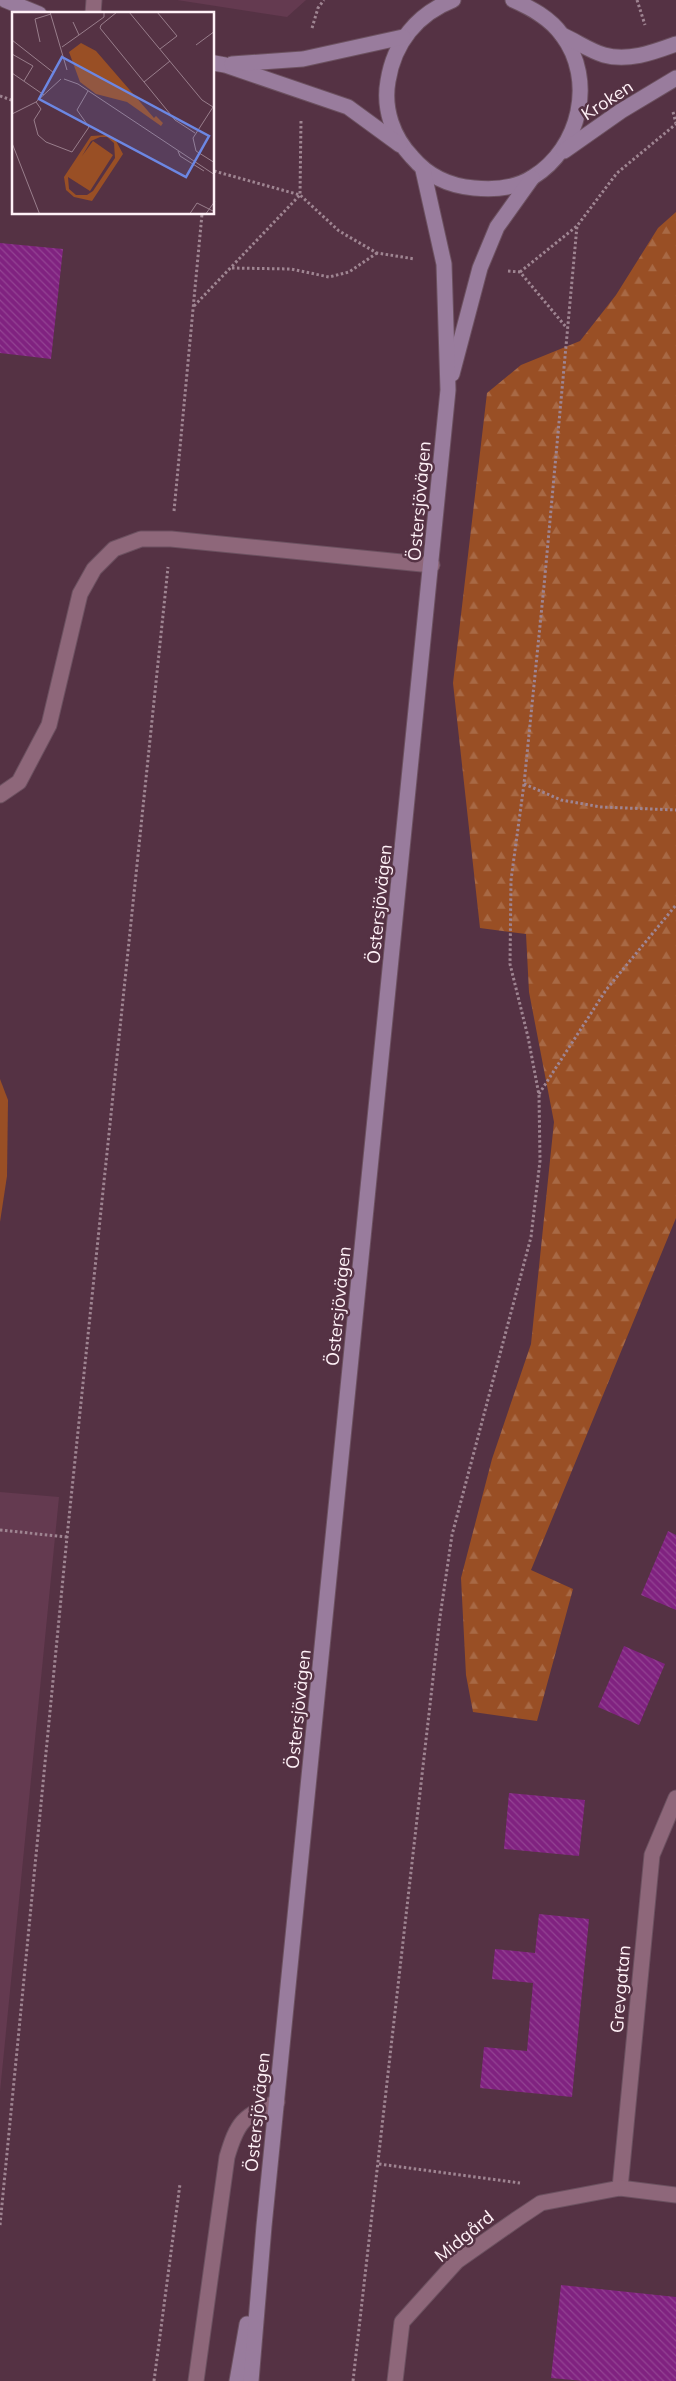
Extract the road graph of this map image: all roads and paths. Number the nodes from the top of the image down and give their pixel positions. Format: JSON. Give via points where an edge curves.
{"nodes":[{"id":1,"x":5,"y":0,"type":"edge"},
{"id":2,"x":324,"y":0,"type":"edge"},
{"id":3,"x":436,"y":0,"type":"edge"},
{"id":4,"x":453,"y":0,"type":"edge"},
{"id":5,"x":513,"y":0,"type":"edge"},
{"id":6,"x":535,"y":5,"type":"edge"},
{"id":7,"x":34,"y":12,"type":"edge"},
{"id":8,"x":426,"y":14,"type":"junction"},
{"id":9,"x":562,"y":35,"type":"junction"},
{"id":10,"x":403,"y":37,"type":"junction"},
{"id":11,"x":676,"y":44,"type":"edge"},
{"id":12,"x":303,"y":59,"type":"junction"},
{"id":13,"x":220,"y":64,"type":"edge"},
{"id":14,"x":676,"y":78,"type":"edge"},
{"id":15,"x":303,"y":90,"type":"junction"},
{"id":16,"x":0,"y":96,"type":"edge"},
{"id":17,"x":12,"y":100,"type":"edge"},
{"id":18,"x":676,"y":124,"type":"edge"},
{"id":19,"x":401,"y":146,"type":"junction"},
{"id":20,"x":559,"y":155,"type":"junction"},
{"id":21,"x":423,"y":170,"type":"junction"},
{"id":22,"x":215,"y":171,"type":"edge"},
{"id":23,"x":532,"y":178,"type":"junction"},
{"id":24,"x":300,"y":195,"type":"junction"},
{"id":25,"x":202,"y":215,"type":"edge"},
{"id":26,"x":577,"y":226,"type":"junction"},
{"id":27,"x":377,"y":253,"type":"dead end"},
{"id":28,"x":231,"y":268,"type":"junction"},
{"id":29,"x":520,"y":272,"type":"dead end"},
{"id":30,"x":194,"y":307,"type":"junction"},
{"id":31,"x":448,"y":390,"type":"junction"},
{"id":32,"x":171,"y":539,"type":"junction"},
{"id":33,"x":432,"y":565,"type":"junction"},
{"id":34,"x":524,"y":784,"type":"junction"},
{"id":35,"x":0,"y":795,"type":"edge"},
{"id":36,"x":676,"y":810,"type":"edge"},
{"id":37,"x":676,"y":905,"type":"edge"},
{"id":38,"x":539,"y":1095,"type":"junction"},
{"id":39,"x":0,"y":1530,"type":"edge"},
{"id":40,"x":67,"y":1537,"type":"junction"},
{"id":41,"x":676,"y":1798,"type":"edge"},
{"id":42,"x":277,"y":2102,"type":"junction"},
{"id":43,"x":380,"y":2164,"type":"junction"},
{"id":44,"x":180,"y":2184,"type":"dead end"},
{"id":45,"x":620,"y":2188,"type":"junction"},
{"id":46,"x":676,"y":2195,"type":"edge"},
{"id":47,"x":541,"y":2203,"type":"junction"},
{"id":48,"x":0,"y":2225,"type":"edge"},
{"id":49,"x":264,"y":2226,"type":"junction"},
{"id":50,"x":154,"y":2381,"type":"edge"},
{"id":51,"x":196,"y":2381,"type":"edge"},
{"id":52,"x":238,"y":2381,"type":"edge"},
{"id":53,"x":252,"y":2381,"type":"edge"},
{"id":54,"x":353,"y":2381,"type":"edge"},
{"id":55,"x":395,"y":2381,"type":"edge"}],
"edges":[{"from":1,"to":7,"type":"main road"},
{"from":2,"to":12,"type":"path","via":[[318,8]]},
{"from":3,"to":8,"type":"main road"},
{"from":4,"to":8,"type":"main road"},
{"from":5,"to":6,"type":"main road"},
{"from":6,"to":9,"type":"main road"},
{"from":8,"to":10,"type":"main road"},
{"from":9,"to":11,"type":"main road","name":"Kroken","via":[[604,55],[626,57]]},
{"from":9,"to":20,"type":"main road","via":[[577,64],[581,96],[575,127]]},
{"from":10,"to":12,"type":"main road"},
{"from":10,"to":19,"type":"main road","via":[[391,62],[386,91],[390,119]]},
{"from":12,"to":13,"type":"main road"},
{"from":13,"to":15,"type":"main road"},
{"from":14,"to":20,"type":"main road","name":"Kroken","via":[[621,111]]},
{"from":15,"to":19,"type":"main road","via":[[348,107]]},
{"from":15,"to":24,"type":"path"},
{"from":16,"to":17,"type":"path"},
{"from":18,"to":26,"type":"path","via":[[617,173]]},
{"from":19,"to":21,"type":"main road"},
{"from":20,"to":23,"type":"main road"},
{"from":21,"to":23,"type":"main road","via":[[458,187],[496,190]]},
{"from":21,"to":31,"type":"main road","name":"Östersjövägen","via":[[444,264]]},
{"from":22,"to":24,"type":"path"},
{"from":23,"to":31,"type":"main road","name":"Östersjövägen","via":[[497,227],[480,268]]},
{"from":24,"to":28,"type":"path"},
{"from":25,"to":30,"type":"path"},
{"from":26,"to":29,"type":"path"},
{"from":26,"to":34,"type":"path"},
{"from":27,"to":28,"type":"path","via":[[349,272],[329,277],[291,269]]},
{"from":28,"to":30,"type":"path"},
{"from":30,"to":32,"type":"path"},
{"from":31,"to":33,"type":"main road","name":"Östersjövägen"},
{"from":32,"to":33,"type":"street"},
{"from":32,"to":35,"type":"street","via":[[142,539],[114,549],[94,569],[80,594],[49,725],[19,782]]},
{"from":32,"to":40,"type":"path"},
{"from":33,"to":42,"type":"main road","name":"Östersjövägen"},
{"from":34,"to":36,"type":"path","via":[[561,800],[601,807]]},
{"from":34,"to":38,"type":"path","via":[[511,880],[510,964]]},
{"from":37,"to":38,"type":"path","via":[[606,990]]},
{"from":38,"to":43,"type":"path","via":[[540,1161],[531,1237],[449,1554]]},
{"from":39,"to":40,"type":"path"},
{"from":40,"to":48,"type":"path"},
{"from":41,"to":45,"type":"street","name":"Grevgatan","via":[[652,1855]]},
{"from":42,"to":49,"type":"main road","name":"Östersjövägen"},
{"from":42,"to":51,"type":"street","via":[[256,2110],[244,2120],[232,2140]]},
{"from":43,"to":47,"type":"path","via":[[513,2181],[528,2185]]},
{"from":43,"to":54,"type":"path"},
{"from":44,"to":50,"type":"path"},
{"from":45,"to":46,"type":"street","name":"Midgård"},
{"from":45,"to":47,"type":"street","name":"Midgård"},
{"from":47,"to":55,"type":"street","name":"Midgård","via":[[457,2261],[402,2322]]},
{"from":49,"to":52,"type":"main road","name":"Östersjövägen"},
{"from":49,"to":53,"type":"main road","name":"Östersjövägen"}]}
